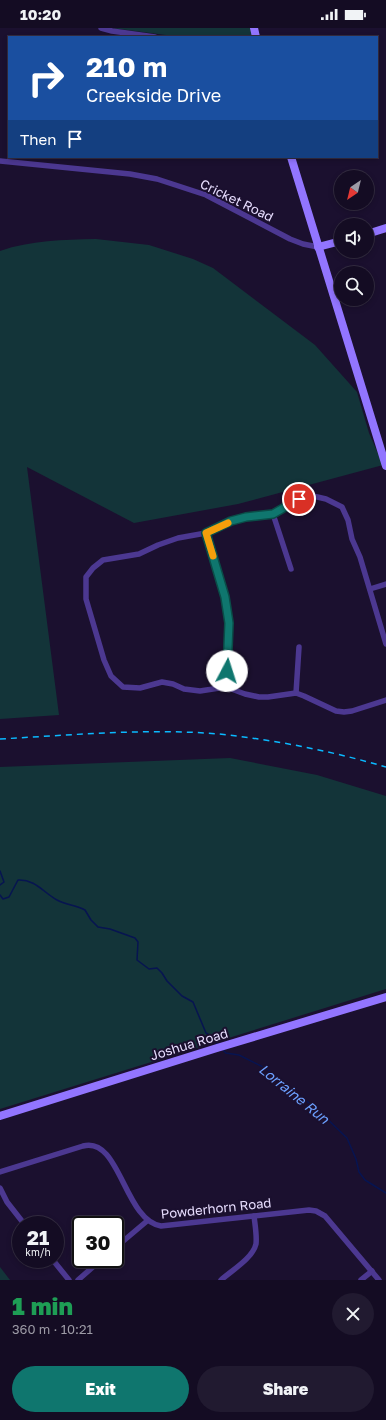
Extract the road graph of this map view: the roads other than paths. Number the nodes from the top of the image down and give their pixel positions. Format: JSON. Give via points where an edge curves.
{"nodes":[{"id":1,"x":101,"y":28,"type":"edge"},
{"id":2,"x":149,"y":36,"type":"edge"},
{"id":3,"x":291,"y":158,"type":"edge"},
{"id":4,"x":0,"y":161,"type":"edge"},
{"id":5,"x":386,"y":228,"type":"edge"},
{"id":6,"x":374,"y":232,"type":"edge"},
{"id":7,"x":334,"y":243,"type":"edge"},
{"id":8,"x":318,"y":247,"type":"junction"},
{"id":9,"x":386,"y":466,"type":"edge"},
{"id":10,"x":273,"y":514,"type":"junction"},
{"id":11,"x":206,"y":533,"type":"junction"},
{"id":12,"x":291,"y":570,"type":"dead end"},
{"id":13,"x":386,"y":584,"type":"edge"},
{"id":14,"x":370,"y":589,"type":"junction"},
{"id":15,"x":386,"y":644,"type":"edge"},
{"id":16,"x":299,"y":647,"type":"dead end"},
{"id":17,"x":226,"y":687,"type":"junction"},
{"id":18,"x":296,"y":693,"type":"junction"},
{"id":19,"x":386,"y":700,"type":"edge"},
{"id":20,"x":386,"y":997,"type":"edge"},
{"id":21,"x":0,"y":1116,"type":"edge"},
{"id":22,"x":0,"y":1172,"type":"edge"},
{"id":23,"x":0,"y":1188,"type":"edge"},
{"id":24,"x":18,"y":1216,"type":"edge"},
{"id":25,"x":254,"y":1216,"type":"junction"},
{"id":26,"x":147,"y":1221,"type":"junction"},
{"id":27,"x":124,"y":1240,"type":"edge"},
{"id":28,"x":59,"y":1268,"type":"edge"},
{"id":29,"x":92,"y":1268,"type":"edge"},
{"id":30,"x":372,"y":1271,"type":"junction"},
{"id":31,"x":69,"y":1280,"type":"edge"},
{"id":32,"x":78,"y":1280,"type":"edge"},
{"id":33,"x":221,"y":1280,"type":"edge"},
{"id":34,"x":361,"y":1280,"type":"edge"},
{"id":35,"x":378,"y":1280,"type":"edge"}],
"edges":[{"from":1,"to":2,"type":"street"},
{"from":3,"to":8,"type":"main road"},
{"from":4,"to":8,"type":"street","name":"Cricket Road","via":[[157,179],[206,195],[290,239]]},
{"from":5,"to":6,"type":"main road"},
{"from":7,"to":8,"type":"main road"},
{"from":8,"to":9,"type":"main road"},
{"from":10,"to":11,"type":"street","via":[[231,521]]},
{"from":10,"to":12,"type":"street"},
{"from":10,"to":14,"type":"street","via":[[299,499],[314,496],[342,507]]},
{"from":11,"to":17,"type":"street","via":[[225,597],[229,623]]},
{"from":11,"to":17,"type":"street","via":[[178,538],[139,554],[103,560],[86,577],[86,599],[104,660],[111,676],[123,687],[140,688],[162,682],[200,692]]},
{"from":13,"to":14,"type":"street"},
{"from":14,"to":15,"type":"street"},
{"from":16,"to":18,"type":"street"},
{"from":17,"to":18,"type":"street","via":[[259,697]]},
{"from":18,"to":19,"type":"street","via":[[336,711],[344,712]]},
{"from":20,"to":21,"type":"main road","name":"Joshua Road"},
{"from":22,"to":26,"type":"street","name":"Powderhorn Road","via":[[88,1144],[97,1146],[107,1154]]},
{"from":23,"to":24,"type":"street"},
{"from":25,"to":26,"type":"street","name":"Powderhorn Road","via":[[161,1226]]},
{"from":25,"to":30,"type":"street","name":"Powderhorn Road","via":[[309,1210],[320,1213]]},
{"from":25,"to":33,"type":"street","via":[[254,1249]]},
{"from":26,"to":27,"type":"street"},
{"from":28,"to":31,"type":"street"},
{"from":29,"to":32,"type":"street"},
{"from":30,"to":34,"type":"street"},
{"from":30,"to":35,"type":"street","name":"Powderhorn Road"}]}
